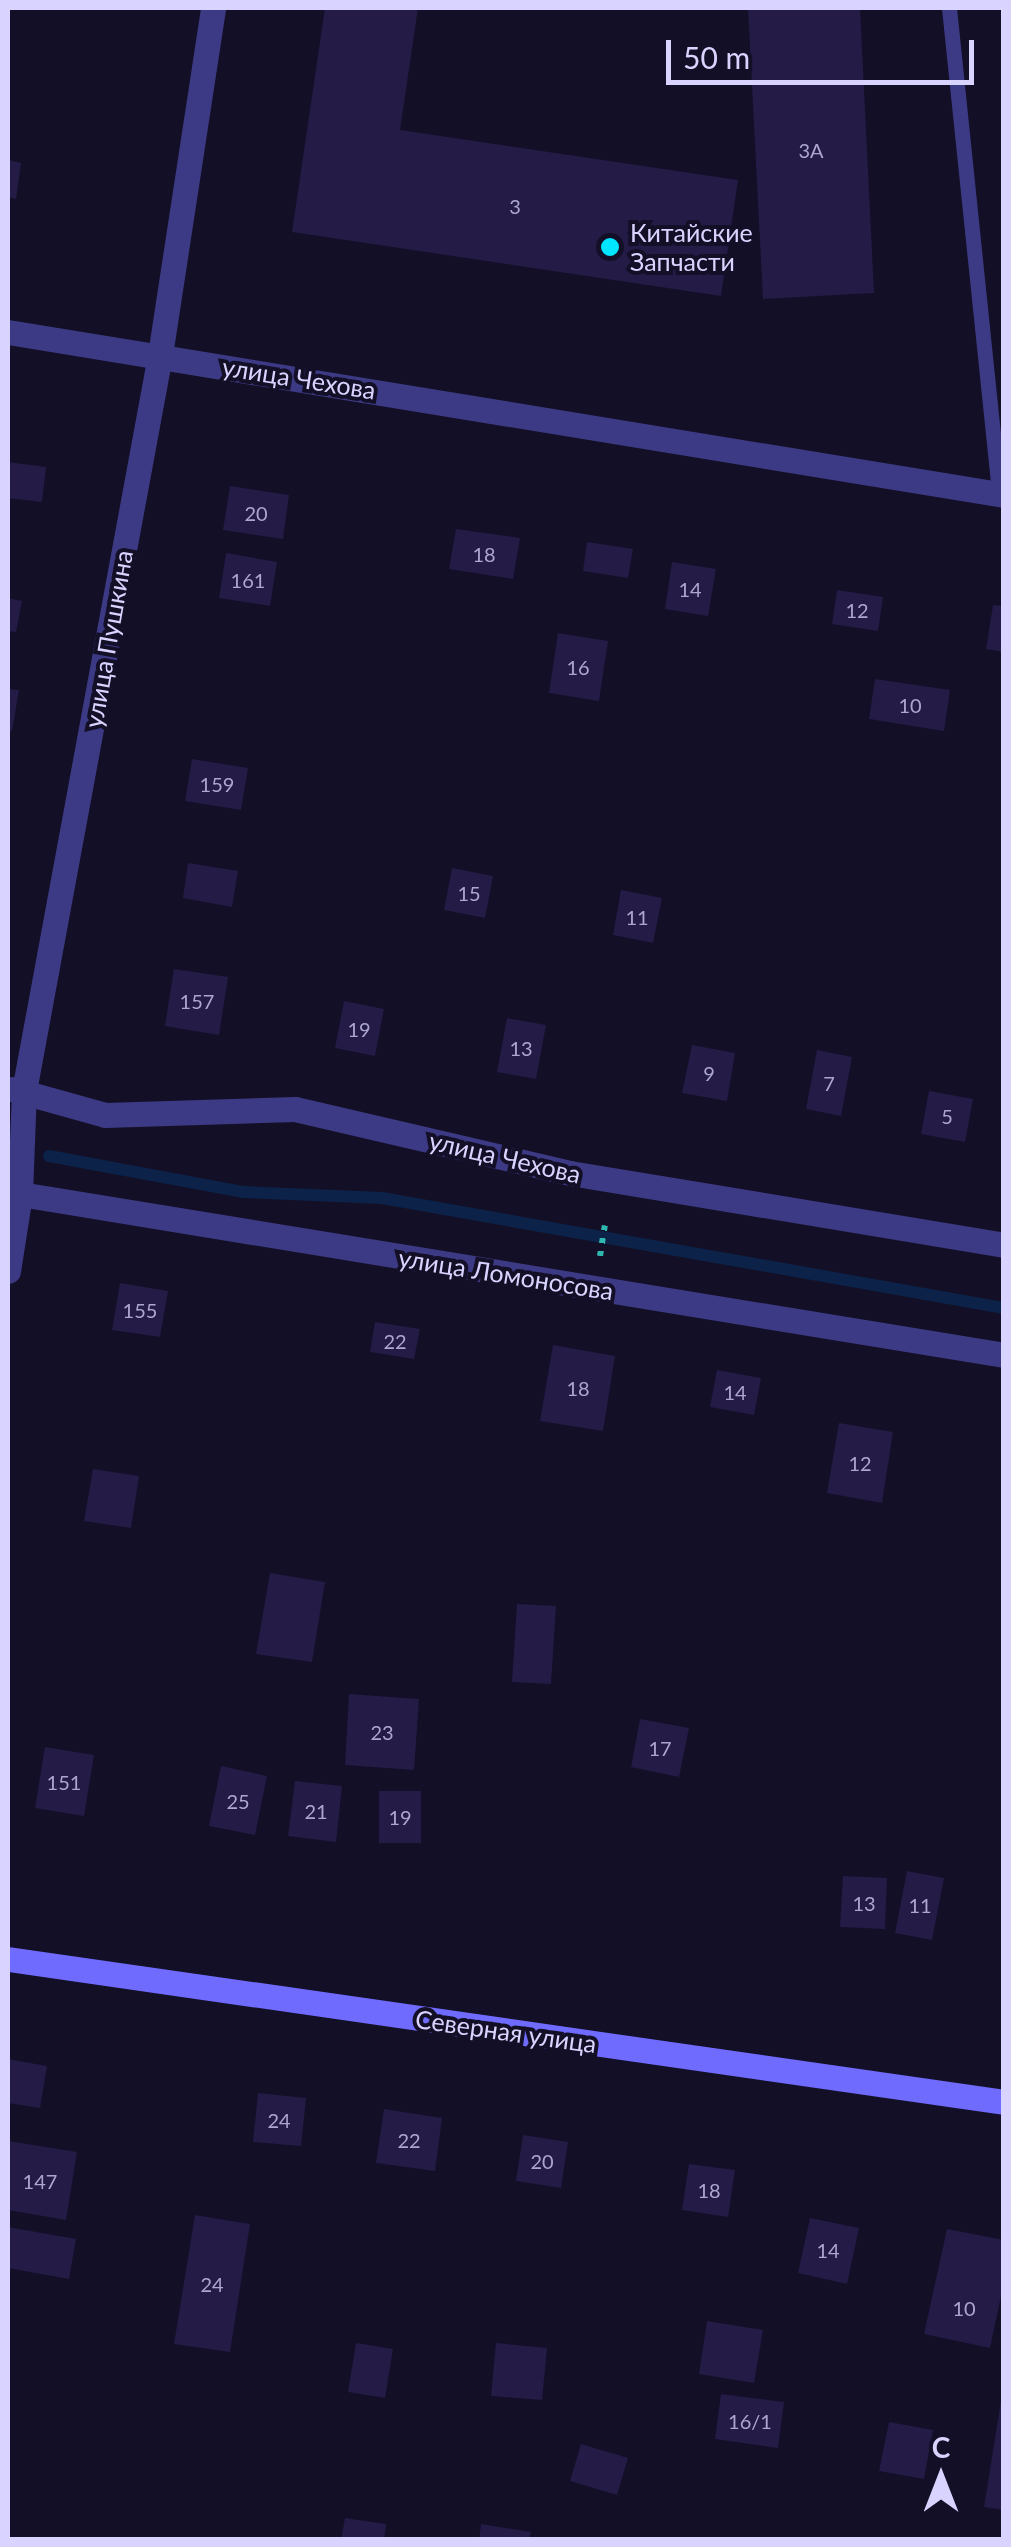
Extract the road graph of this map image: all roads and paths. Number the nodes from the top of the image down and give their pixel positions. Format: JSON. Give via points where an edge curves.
{"nodes":[{"id":1,"x":213,"y":8,"type":"edge"},
{"id":2,"x":948,"y":8,"type":"edge"},
{"id":3,"x":8,"y":332,"type":"edge"},
{"id":4,"x":160,"y":355,"type":"junction"},
{"id":5,"x":1001,"y":495,"type":"edge"},
{"id":6,"x":16,"y":1090,"type":"edge"},
{"id":7,"x":14,"y":1193,"type":"edge"},
{"id":8,"x":605,"y":1225,"type":"dead end"},
{"id":9,"x":1004,"y":1244,"type":"edge"},
{"id":10,"x":600,"y":1256,"type":"dead end"},
{"id":11,"x":8,"y":1272,"type":"edge"},
{"id":12,"x":1004,"y":1355,"type":"edge"},
{"id":13,"x":8,"y":1959,"type":"edge"},
{"id":14,"x":1004,"y":2102,"type":"edge"}],
"edges":[{"from":1,"to":4,"type":"street","name":"улица Пушкина"},
{"from":2,"to":5,"type":"lane"},
{"from":3,"to":4,"type":"street","name":"улица Чехова"},
{"from":4,"to":5,"type":"street","name":"улица Чехова"},
{"from":4,"to":6,"type":"street","name":"улица Пушкина"},
{"from":6,"to":7,"type":"street","name":"улица Пушкина"},
{"from":6,"to":9,"type":"street","name":"улица Чехова","via":[[106,1115],[295,1109],[570,1173]]},
{"from":7,"to":11,"type":"street","name":"улица Пушкина"},
{"from":7,"to":12,"type":"street","name":"улица Ломоносова"},
{"from":8,"to":10,"type":"path"},
{"from":13,"to":14,"type":"main road","name":"Северная улица"}]}
